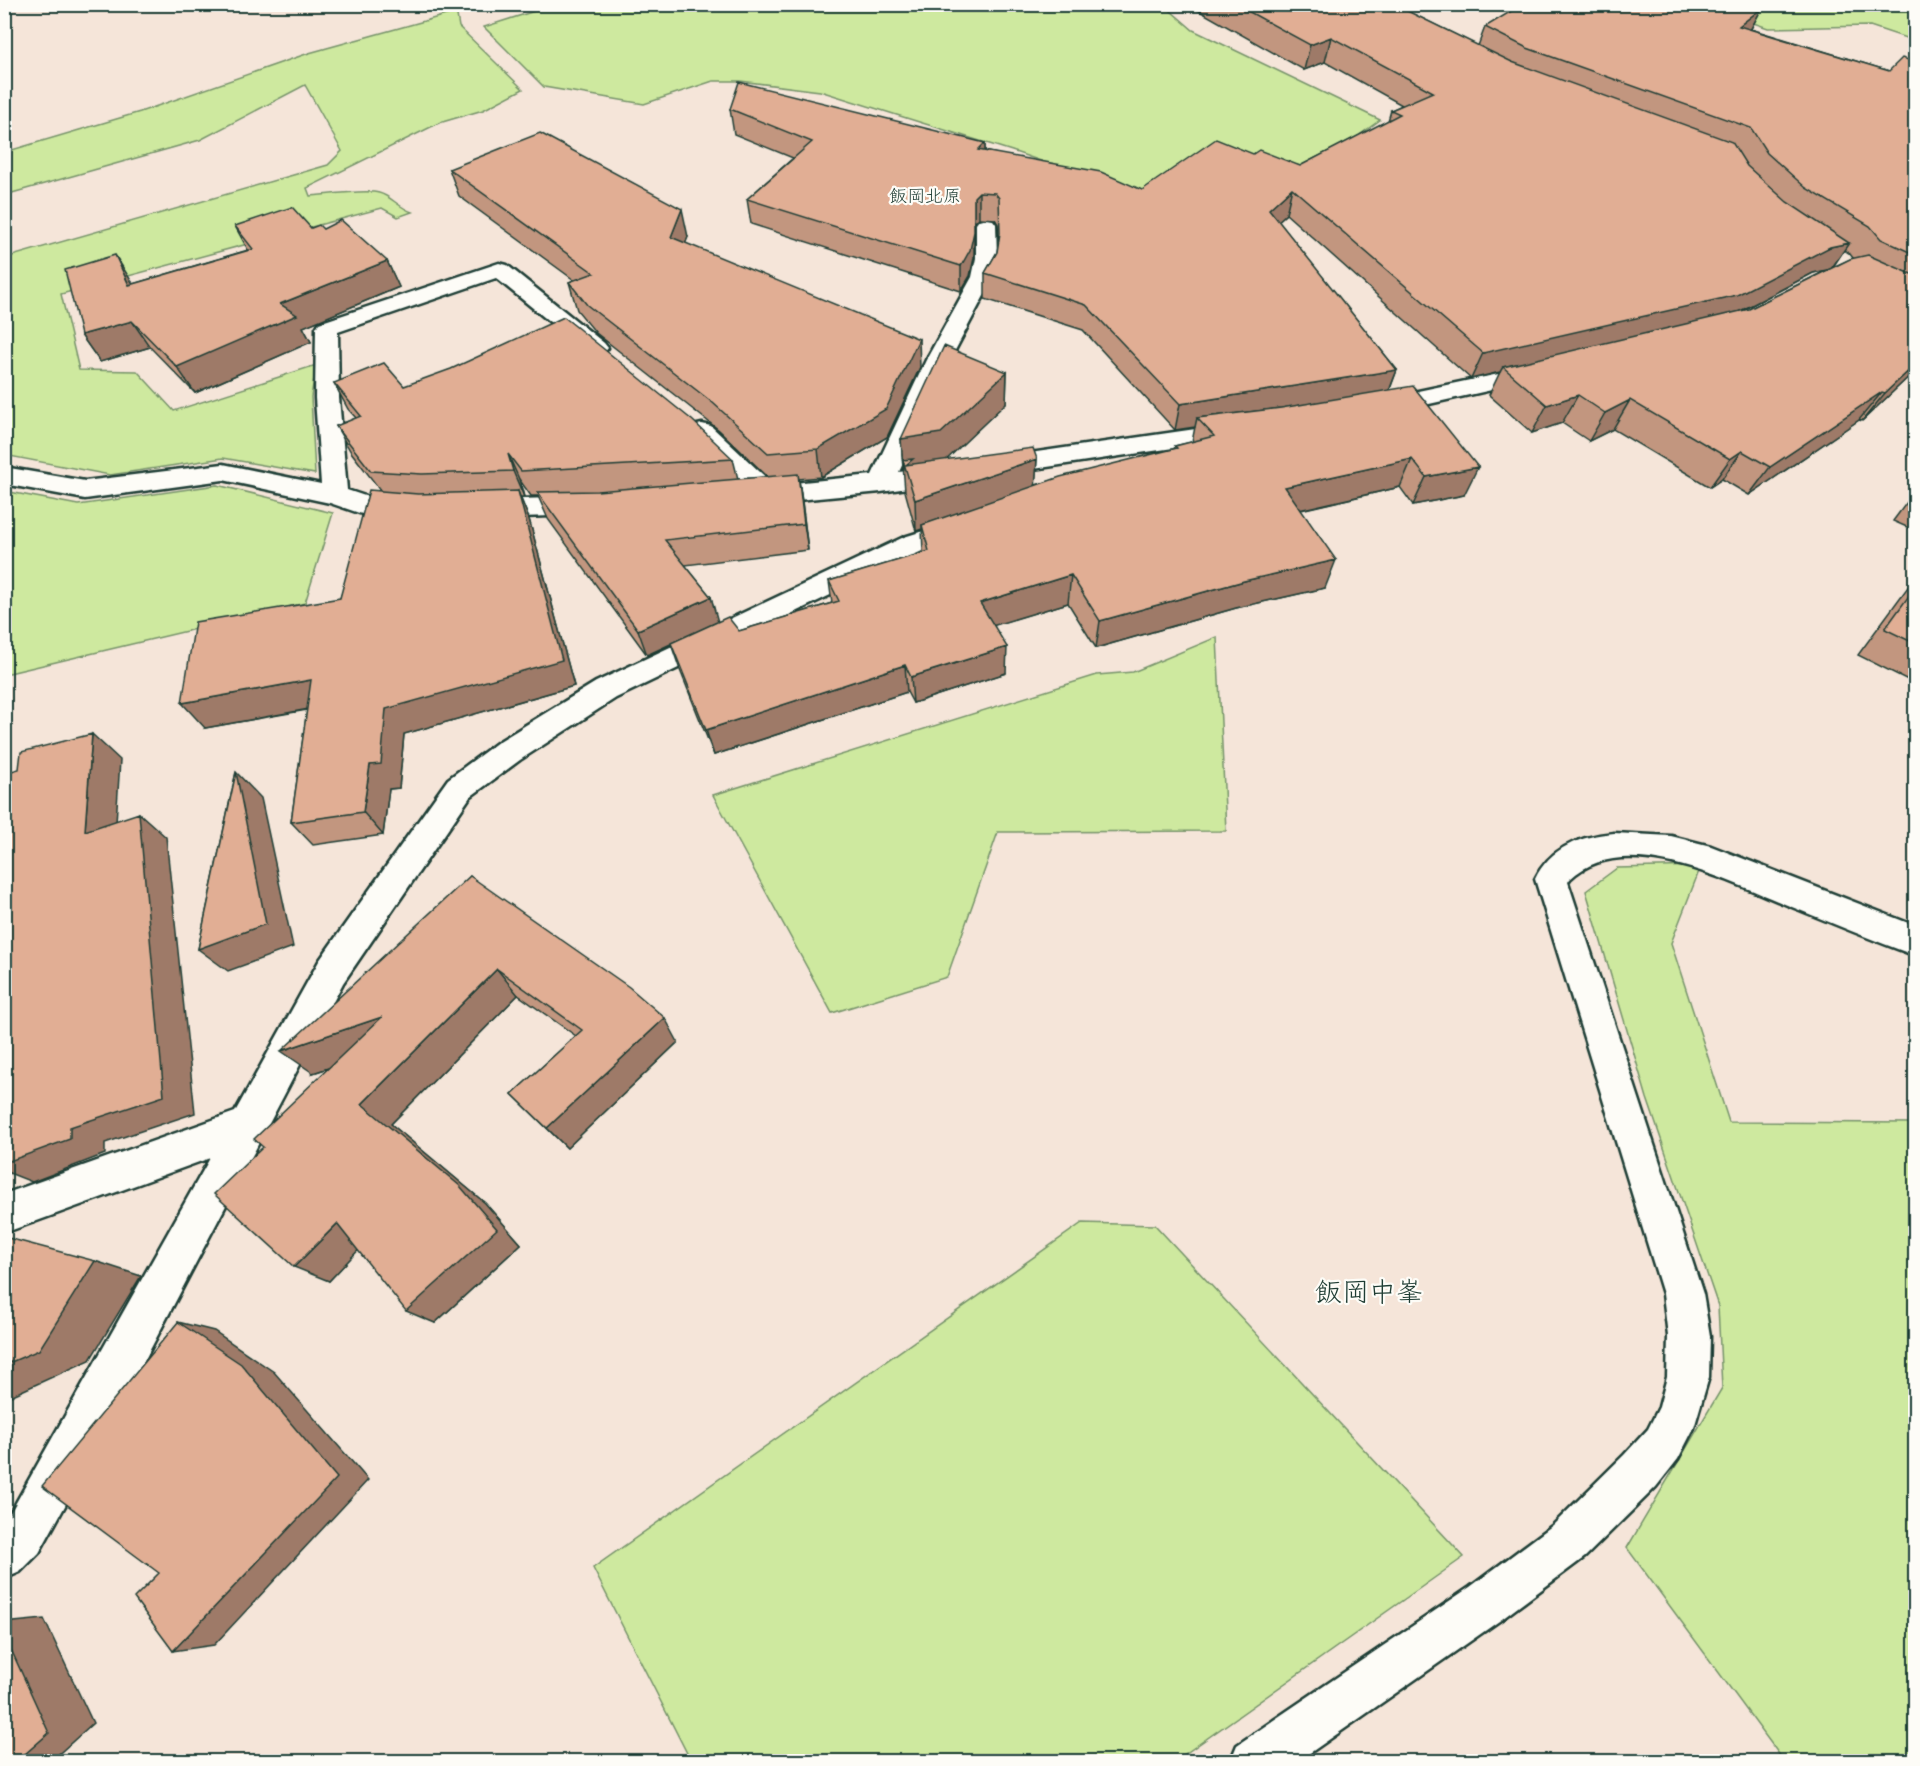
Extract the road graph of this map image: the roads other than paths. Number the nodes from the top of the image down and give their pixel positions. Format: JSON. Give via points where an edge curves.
{"nodes":[{"id":1,"x":1409,"y":4,"type":"edge"},
{"id":2,"x":1428,"y":41,"type":"edge"},
{"id":3,"x":986,"y":224,"type":"dead end"},
{"id":4,"x":609,"y":359,"type":"edge"},
{"id":5,"x":1562,"y":366,"type":"edge"},
{"id":6,"x":1362,"y":410,"type":"edge"},
{"id":7,"x":682,"y":416,"type":"edge"},
{"id":8,"x":1261,"y":428,"type":"edge"},
{"id":9,"x":1148,"y":442,"type":"junction"},
{"id":10,"x":4,"y":475,"type":"edge"},
{"id":11,"x":1086,"y":480,"type":"edge"},
{"id":12,"x":881,"y":483,"type":"junction"},
{"id":13,"x":768,"y":494,"type":"junction"},
{"id":14,"x":335,"y":495,"type":"junction"},
{"id":15,"x":733,"y":497,"type":"edge"},
{"id":16,"x":618,"y":505,"type":"edge"},
{"id":17,"x":993,"y":517,"type":"edge"},
{"id":18,"x":1916,"y":941,"type":"edge"},
{"id":19,"x":248,"y":1126,"type":"junction"},
{"id":20,"x":4,"y":1214,"type":"edge"},
{"id":21,"x":4,"y":1556,"type":"edge"},
{"id":22,"x":1254,"y":1761,"type":"edge"}],
"edges":[{"from":1,"to":2,"type":"street","via":[[1386,19]]},
{"from":3,"to":12,"type":"street","via":[[987,266],[983,277],[938,360]]},
{"from":4,"to":14,"type":"street","via":[[499,270],[327,328],[327,398]]},
{"from":5,"to":6,"type":"street","via":[[1430,399]]},
{"from":7,"to":13,"type":"street"},
{"from":8,"to":9,"type":"street"},
{"from":9,"to":11,"type":"street"},
{"from":9,"to":12,"type":"street"},
{"from":10,"to":14,"type":"street","via":[[85,490],[223,472]]},
{"from":12,"to":13,"type":"street"},
{"from":13,"to":15,"type":"street"},
{"from":14,"to":16,"type":"street","via":[[362,505],[444,510]]},
{"from":17,"to":19,"type":"street","via":[[913,544],[606,690],[508,751],[459,788],[331,972]]},
{"from":18,"to":22,"type":"street","via":[[1688,852],[1658,846],[1597,847],[1561,865],[1551,879],[1683,1294],[1689,1336],[1688,1377],[1679,1413],[1663,1444],[1640,1471],[1569,1542]]},
{"from":19,"to":20,"type":"street"},
{"from":19,"to":21,"type":"street","via":[[23,1537]]}]}
